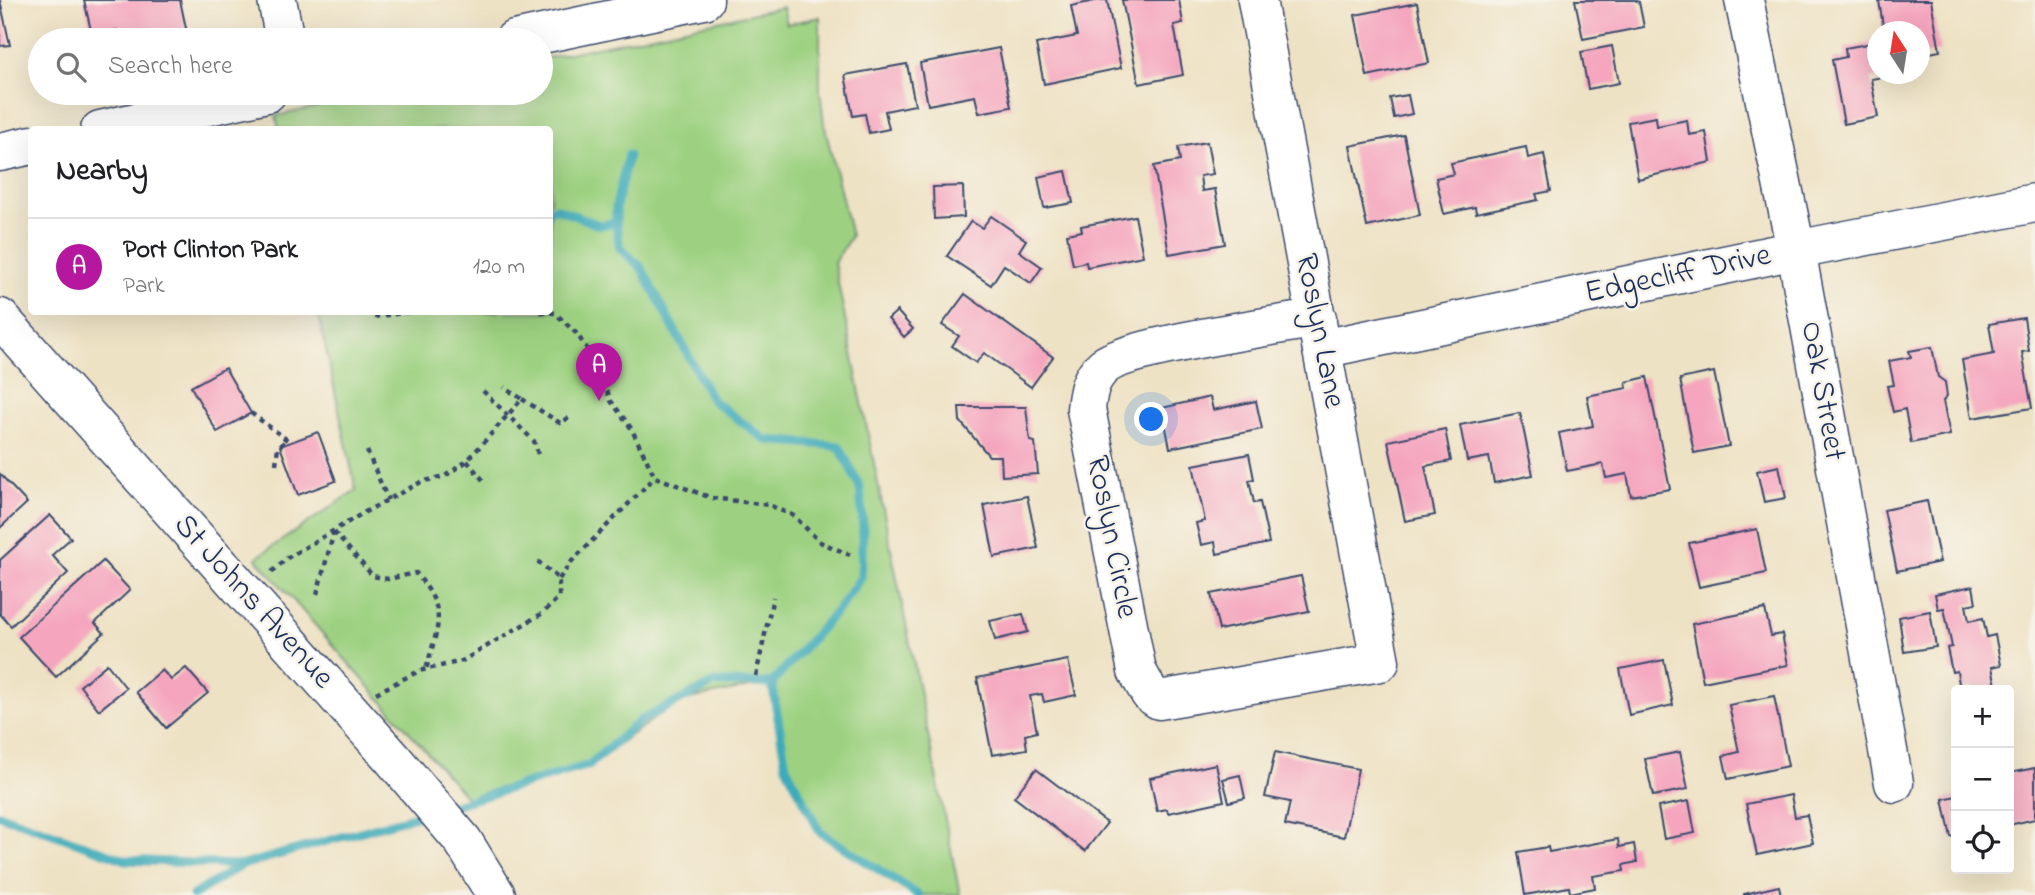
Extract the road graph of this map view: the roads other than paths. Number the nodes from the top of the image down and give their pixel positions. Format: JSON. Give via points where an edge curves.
{"nodes":[{"id":1,"x":277,"y":0,"type":"edge"},
{"id":2,"x":704,"y":0,"type":"edge"},
{"id":3,"x":1257,"y":0,"type":"edge"},
{"id":4,"x":1744,"y":0,"type":"edge"},
{"id":5,"x":283,"y":28,"type":"edge"},
{"id":6,"x":553,"y":32,"type":"edge"},
{"id":7,"x":213,"y":105,"type":"edge"},
{"id":8,"x":118,"y":126,"type":"edge"},
{"id":9,"x":28,"y":146,"type":"edge"},
{"id":10,"x":0,"y":152,"type":"edge"},
{"id":11,"x":2035,"y":202,"type":"edge"},
{"id":12,"x":1796,"y":250,"type":"junction"},
{"id":13,"x":0,"y":318,"type":"edge"},
{"id":14,"x":1319,"y":334,"type":"junction"},
{"id":15,"x":1380,"y":662,"type":"joint"},
{"id":16,"x":1894,"y":783,"type":"dead end"},
{"id":17,"x":492,"y":887,"type":"edge"}],
"edges":[{"from":1,"to":5,"type":"street"},
{"from":2,"to":6,"type":"street"},
{"from":3,"to":14,"type":"street","name":"Roslyn Lane"},
{"from":4,"to":12,"type":"street","name":"Oak Street"},
{"from":7,"to":8,"type":"street"},
{"from":9,"to":10,"type":"street"},
{"from":11,"to":12,"type":"street","name":"Edgecliff Drive"},
{"from":12,"to":14,"type":"street","name":"Edgecliff Drive"},
{"from":12,"to":16,"type":"street","name":"Oak Street"},
{"from":13,"to":17,"type":"street","name":"St Johns Avenue","via":[[248,593],[366,706]]},
{"from":14,"to":15,"type":"street","name":"Roslyn Lane"},
{"from":14,"to":15,"type":"street","name":"Roslyn Circle","via":[[1135,353],[1105,365],[1088,385],[1086,409],[1137,671],[1150,694],[1159,700]]}]}
